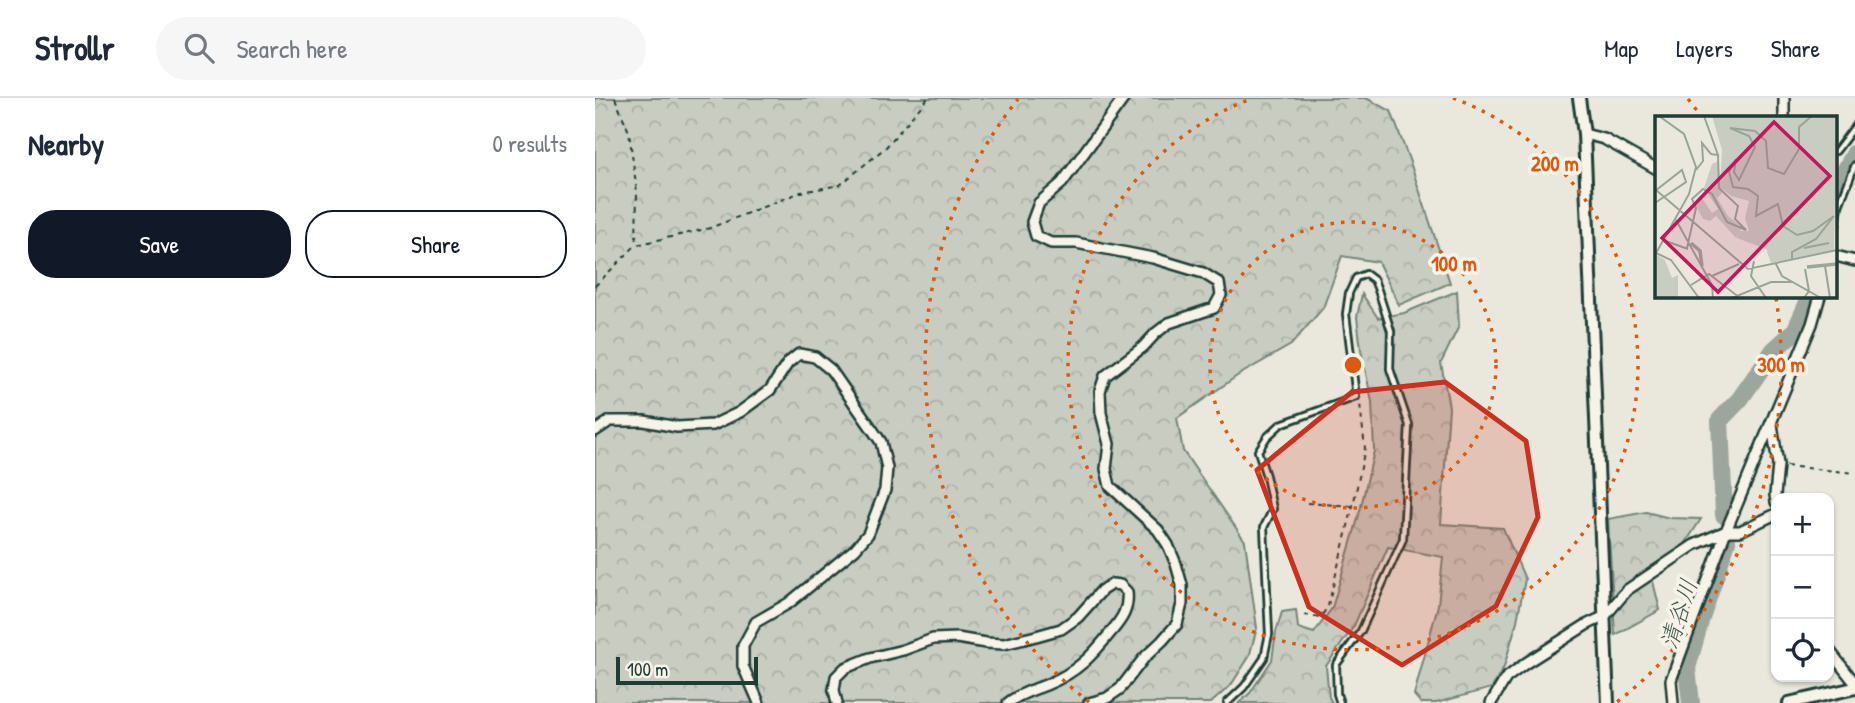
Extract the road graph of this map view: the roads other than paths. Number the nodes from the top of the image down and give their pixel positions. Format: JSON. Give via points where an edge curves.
{"nodes":[{"id":1,"x":1124,"y":98,"type":"edge"},
{"id":2,"x":1579,"y":98,"type":"edge"},
{"id":3,"x":1784,"y":98,"type":"edge"},
{"id":4,"x":1784,"y":116,"type":"edge"},
{"id":5,"x":1855,"y":126,"type":"edge"},
{"id":6,"x":1584,"y":134,"type":"junction"},
{"id":7,"x":1837,"y":150,"type":"edge"},
{"id":8,"x":1855,"y":165,"type":"edge"},
{"id":9,"x":1655,"y":168,"type":"edge"},
{"id":10,"x":1837,"y":220,"type":"edge"},
{"id":11,"x":1837,"y":256,"type":"edge"},
{"id":12,"x":1855,"y":261,"type":"edge"},
{"id":13,"x":1819,"y":298,"type":"edge"},
{"id":14,"x":1771,"y":423,"type":"junction"},
{"id":15,"x":595,"y":430,"type":"edge"},
{"id":16,"x":1775,"y":493,"type":"edge"},
{"id":17,"x":1771,"y":516,"type":"edge"},
{"id":18,"x":1725,"y":531,"type":"junction"},
{"id":19,"x":1605,"y":616,"type":"junction"},
{"id":20,"x":1834,"y":656,"type":"edge"},
{"id":21,"x":1855,"y":683,"type":"edge"},
{"id":22,"x":1855,"y":688,"type":"edge"},
{"id":23,"x":759,"y":703,"type":"edge"},
{"id":24,"x":837,"y":703,"type":"edge"},
{"id":25,"x":1008,"y":703,"type":"edge"},
{"id":26,"x":1089,"y":703,"type":"edge"},
{"id":27,"x":1227,"y":703,"type":"edge"},
{"id":28,"x":1341,"y":703,"type":"edge"},
{"id":29,"x":1491,"y":703,"type":"edge"},
{"id":30,"x":1608,"y":703,"type":"edge"},
{"id":31,"x":1673,"y":703,"type":"edge"},
{"id":32,"x":1789,"y":703,"type":"edge"}],
"edges":[{"from":1,"to":26,"type":"street","via":[[1062,183],[1039,203],[1032,222],[1036,236],[1051,243],[1076,243],[1153,258],[1203,273],[1219,283],[1221,295],[1214,309],[1169,323],[1156,332],[1105,376],[1100,391],[1110,486],[1168,545],[1182,585],[1182,604],[1177,624],[1120,689]]},
{"from":2,"to":6,"type":"street"},
{"from":3,"to":4,"type":"street"},
{"from":5,"to":7,"type":"lane"},
{"from":6,"to":9,"type":"street","via":[[1604,139]]},
{"from":6,"to":19,"type":"street"},
{"from":8,"to":10,"type":"lane"},
{"from":11,"to":12,"type":"street"},
{"from":13,"to":14,"type":"street"},
{"from":14,"to":16,"type":"street","via":[[1778,465]]},
{"from":14,"to":18,"type":"street"},
{"from":15,"to":23,"type":"street","via":[[610,421],[713,425],[769,390],[799,354],[815,358],[831,370],[881,442],[887,468],[885,490],[868,534],[816,582],[756,622],[743,646],[743,666]]},
{"from":17,"to":18,"type":"street","via":[[1740,531]]},
{"from":18,"to":19,"type":"street","via":[[1694,545],[1627,590]]},
{"from":18,"to":31,"type":"street","via":[[1671,680]]},
{"from":19,"to":29,"type":"street","via":[[1506,678]]},
{"from":19,"to":30,"type":"street"},
{"from":20,"to":21,"type":"street"},
{"from":22,"to":32,"type":"street"},
{"from":24,"to":25,"type":"street","via":[[836,677],[870,658],[933,639],[1004,644],[1036,636],[1061,629],[1112,584],[1128,592],[1128,605],[1117,625],[1092,656],[1072,672]]},
{"from":27,"to":28,"type":"lane","via":[[1264,657],[1269,634],[1264,527],[1273,509],[1258,451],[1281,424],[1356,397],[1346,314],[1356,278],[1366,274],[1378,289],[1391,331],[1390,369],[1409,425],[1403,539],[1361,631],[1336,665]]}]}
